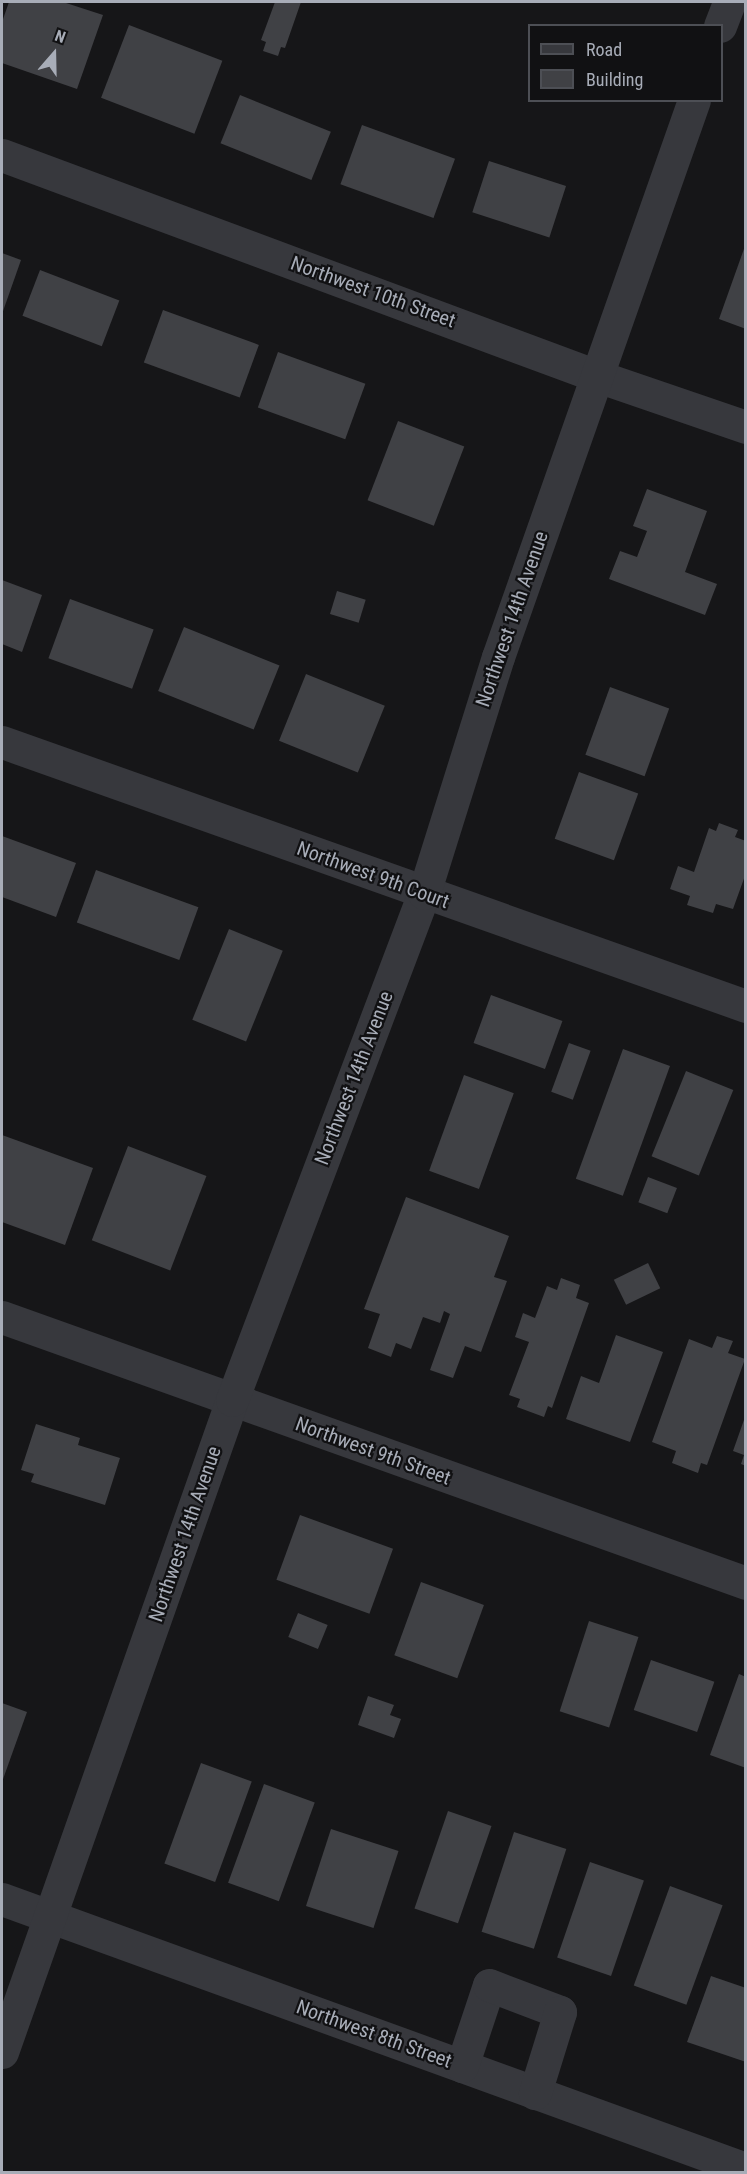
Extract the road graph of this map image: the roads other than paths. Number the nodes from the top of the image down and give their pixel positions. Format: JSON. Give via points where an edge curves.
{"nodes":[{"id":1,"x":729,"y":2,"type":"edge"},
{"id":2,"x":721,"y":24,"type":"edge"},
{"id":3,"x":693,"y":102,"type":"edge"},
{"id":4,"x":2,"y":155,"type":"edge"},
{"id":5,"x":597,"y":376,"type":"junction"},
{"id":6,"x":746,"y":427,"type":"edge"},
{"id":7,"x":2,"y":742,"type":"edge"},
{"id":8,"x":424,"y":893,"type":"junction"},
{"id":9,"x":746,"y":1006,"type":"edge"},
{"id":10,"x":2,"y":1317,"type":"edge"},
{"id":11,"x":232,"y":1400,"type":"junction"},
{"id":12,"x":746,"y":1583,"type":"edge"},
{"id":13,"x":2,"y":1899,"type":"edge"},
{"id":14,"x":49,"y":1916,"type":"junction"},
{"id":15,"x":2,"y":2052,"type":"edge"},
{"id":16,"x":462,"y":2066,"type":"junction"},
{"id":17,"x":536,"y":2093,"type":"junction"},
{"id":18,"x":746,"y":2169,"type":"edge"}],
"edges":[{"from":1,"to":2,"type":"street"},
{"from":3,"to":5,"type":"street","name":"Northwest 14th Avenue"},
{"from":4,"to":5,"type":"street","name":"Northwest 10th Street"},
{"from":5,"to":6,"type":"street","name":"Northwest 10th Street"},
{"from":5,"to":8,"type":"street","name":"Northwest 14th Avenue","via":[[498,657]]},
{"from":7,"to":8,"type":"street","name":"Northwest 9th Court"},
{"from":8,"to":9,"type":"street","name":"Northwest 9th Court"},
{"from":8,"to":11,"type":"street","name":"Northwest 14th Avenue"},
{"from":10,"to":11,"type":"street","name":"Northwest 9th Street"},
{"from":11,"to":12,"type":"street","name":"Northwest 9th Street"},
{"from":11,"to":14,"type":"street","name":"Northwest 14th Avenue"},
{"from":13,"to":14,"type":"street","name":"Northwest 8th Street"},
{"from":14,"to":15,"type":"street","name":"Northwest 14th Avenue"},
{"from":14,"to":16,"type":"street","name":"Northwest 8th Street"},
{"from":16,"to":17,"type":"street","name":"Northwest 8th Street"},
{"from":16,"to":17,"type":"street","via":[[489,1985],[560,2012]]},
{"from":17,"to":18,"type":"street","name":"Northwest 8th Street"}]}
